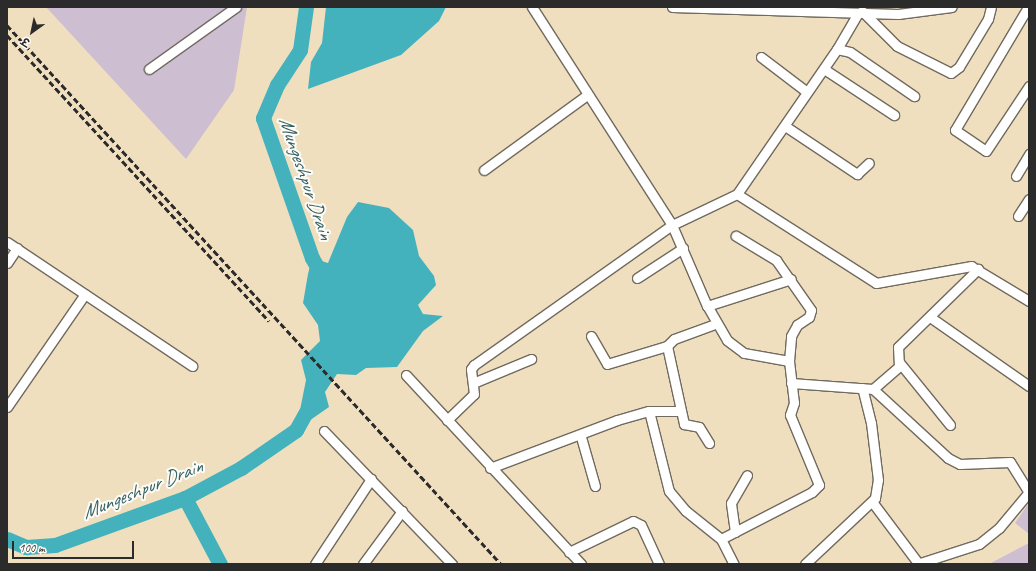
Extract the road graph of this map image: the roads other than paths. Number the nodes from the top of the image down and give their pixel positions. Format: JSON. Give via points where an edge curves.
{"nodes":[{"id":1,"x":236,"y":7,"type":"edge"},
{"id":2,"x":532,"y":7,"type":"edge"},
{"id":3,"x":672,"y":7,"type":"edge"},
{"id":4,"x":952,"y":7,"type":"edge"},
{"id":5,"x":991,"y":7,"type":"edge"},
{"id":6,"x":1028,"y":7,"type":"edge"},
{"id":7,"x":766,"y":8,"type":"edge"},
{"id":8,"x":860,"y":11,"type":"edge"},
{"id":9,"x":837,"y":49,"type":"junction"},
{"id":10,"x":761,"y":57,"type":"dead end"},
{"id":11,"x":149,"y":69,"type":"dead end"},
{"id":12,"x":824,"y":69,"type":"junction"},
{"id":13,"x":1029,"y":86,"type":"edge"},
{"id":14,"x":807,"y":92,"type":"junction"},
{"id":15,"x":587,"y":95,"type":"junction"},
{"id":16,"x":914,"y":96,"type":"dead end"},
{"id":17,"x":894,"y":115,"type":"dead end"},
{"id":18,"x":785,"y":126,"type":"junction"},
{"id":19,"x":1029,"y":154,"type":"edge"},
{"id":20,"x":869,"y":162,"type":"dead end"},
{"id":21,"x":484,"y":170,"type":"dead end"},
{"id":22,"x":1016,"y":176,"type":"dead end"},
{"id":23,"x":737,"y":194,"type":"junction"},
{"id":24,"x":1029,"y":199,"type":"edge"},
{"id":25,"x":1018,"y":216,"type":"dead end"},
{"id":26,"x":672,"y":225,"type":"junction"},
{"id":27,"x":736,"y":236,"type":"dead end"},
{"id":28,"x":7,"y":242,"type":"edge"},
{"id":29,"x":17,"y":248,"type":"junction"},
{"id":30,"x":683,"y":248,"type":"junction"},
{"id":31,"x":7,"y":263,"type":"edge"},
{"id":32,"x":978,"y":268,"type":"junction"},
{"id":33,"x":637,"y":278,"type":"dead end"},
{"id":34,"x":791,"y":279,"type":"junction"},
{"id":35,"x":85,"y":294,"type":"junction"},
{"id":36,"x":1029,"y":300,"type":"edge"},
{"id":37,"x":707,"y":306,"type":"junction"},
{"id":38,"x":930,"y":317,"type":"junction"},
{"id":39,"x":716,"y":324,"type":"junction"},
{"id":40,"x":591,"y":336,"type":"dead end"},
{"id":41,"x":666,"y":346,"type":"junction"},
{"id":42,"x":532,"y":359,"type":"dead end"},
{"id":43,"x":789,"y":361,"type":"junction"},
{"id":44,"x":899,"y":362,"type":"junction"},
{"id":45,"x":192,"y":366,"type":"dead end"},
{"id":46,"x":406,"y":375,"type":"dead end"},
{"id":47,"x":473,"y":383,"type":"junction"},
{"id":48,"x":791,"y":383,"type":"junction"},
{"id":49,"x":1029,"y":386,"type":"edge"},
{"id":50,"x":862,"y":388,"type":"junction"},
{"id":51,"x":873,"y":389,"type":"junction"},
{"id":52,"x":7,"y":408,"type":"edge"},
{"id":53,"x":649,"y":411,"type":"junction"},
{"id":54,"x":679,"y":411,"type":"junction"},
{"id":55,"x":447,"y":420,"type":"junction"},
{"id":56,"x":950,"y":425,"type":"dead end"},
{"id":57,"x":324,"y":431,"type":"dead end"},
{"id":58,"x":581,"y":437,"type":"junction"},
{"id":59,"x":709,"y":443,"type":"dead end"},
{"id":60,"x":490,"y":468,"type":"junction"},
{"id":61,"x":747,"y":475,"type":"dead end"},
{"id":62,"x":371,"y":478,"type":"junction"},
{"id":63,"x":595,"y":486,"type":"dead end"},
{"id":64,"x":1029,"y":492,"type":"edge"},
{"id":65,"x":873,"y":503,"type":"junction"},
{"id":66,"x":402,"y":511,"type":"junction"},
{"id":67,"x":735,"y":532,"type":"junction"},
{"id":68,"x":721,"y":539,"type":"junction"},
{"id":69,"x":569,"y":552,"type":"junction"},
{"id":70,"x":315,"y":564,"type":"edge"},
{"id":71,"x":363,"y":564,"type":"edge"},
{"id":72,"x":452,"y":564,"type":"edge"},
{"id":73,"x":580,"y":564,"type":"edge"},
{"id":74,"x":659,"y":564,"type":"edge"},
{"id":75,"x":734,"y":564,"type":"edge"},
{"id":76,"x":805,"y":564,"type":"edge"},
{"id":77,"x":918,"y":564,"type":"edge"}],
"edges":[{"from":1,"to":11,"type":"street"},
{"from":2,"to":15,"type":"street"},
{"from":3,"to":7,"type":"street"},
{"from":4,"to":8,"type":"street","via":[[898,14]]},
{"from":5,"to":8,"type":"street","via":[[988,19],[959,67],[951,74],[897,46]]},
{"from":6,"to":13,"type":"street","via":[[955,130],[986,151]]},
{"from":7,"to":8,"type":"street"},
{"from":8,"to":9,"type":"street"},
{"from":9,"to":12,"type":"street"},
{"from":9,"to":16,"type":"street","via":[[850,52]]},
{"from":10,"to":14,"type":"street"},
{"from":12,"to":14,"type":"street"},
{"from":12,"to":17,"type":"street"},
{"from":14,"to":18,"type":"street"},
{"from":15,"to":21,"type":"street"},
{"from":15,"to":26,"type":"street"},
{"from":18,"to":20,"type":"street","via":[[857,174]]},
{"from":18,"to":23,"type":"street"},
{"from":19,"to":22,"type":"street"},
{"from":23,"to":26,"type":"street"},
{"from":23,"to":32,"type":"street","via":[[876,283],[964,267]]},
{"from":24,"to":25,"type":"street"},
{"from":26,"to":30,"type":"street"},
{"from":26,"to":47,"type":"street","via":[[474,365],[471,369]]},
{"from":27,"to":34,"type":"street","via":[[776,260]]},
{"from":28,"to":29,"type":"street"},
{"from":29,"to":31,"type":"street"},
{"from":29,"to":35,"type":"street"},
{"from":30,"to":33,"type":"street"},
{"from":30,"to":37,"type":"street"},
{"from":32,"to":36,"type":"street"},
{"from":32,"to":38,"type":"street"},
{"from":34,"to":37,"type":"street"},
{"from":34,"to":43,"type":"street","via":[[811,313],[793,330]]},
{"from":35,"to":45,"type":"street"},
{"from":35,"to":52,"type":"street"},
{"from":37,"to":39,"type":"street"},
{"from":38,"to":44,"type":"street","via":[[898,347],[896,356]]},
{"from":38,"to":49,"type":"street"},
{"from":39,"to":41,"type":"street","via":[[674,339]]},
{"from":39,"to":43,"type":"street","via":[[738,350]]},
{"from":40,"to":41,"type":"street","via":[[607,364]]},
{"from":41,"to":54,"type":"street"},
{"from":42,"to":47,"type":"street"},
{"from":43,"to":48,"type":"street"},
{"from":44,"to":51,"type":"street","via":[[897,369]]},
{"from":44,"to":56,"type":"street"},
{"from":46,"to":55,"type":"street"},
{"from":47,"to":55,"type":"street","via":[[470,400]]},
{"from":48,"to":50,"type":"street"},
{"from":48,"to":67,"type":"street","via":[[791,419],[819,485],[812,492]]},
{"from":50,"to":51,"type":"street"},
{"from":50,"to":65,"type":"street","via":[[871,423],[878,480]]},
{"from":51,"to":64,"type":"street","via":[[948,458],[960,464],[1010,462]]},
{"from":53,"to":54,"type":"street"},
{"from":53,"to":58,"type":"street"},
{"from":53,"to":68,"type":"street","via":[[669,491],[691,515]]},
{"from":54,"to":59,"type":"street","via":[[684,424],[699,427]]},
{"from":55,"to":60,"type":"street"},
{"from":57,"to":62,"type":"street"},
{"from":58,"to":60,"type":"street"},
{"from":58,"to":63,"type":"street"},
{"from":60,"to":69,"type":"street"},
{"from":61,"to":67,"type":"street","via":[[731,503]]},
{"from":62,"to":66,"type":"street"},
{"from":62,"to":70,"type":"street"},
{"from":64,"to":77,"type":"street","via":[[979,544]]},
{"from":65,"to":76,"type":"street"},
{"from":65,"to":77,"type":"street"},
{"from":66,"to":71,"type":"street"},
{"from":66,"to":72,"type":"street"},
{"from":67,"to":68,"type":"street"},
{"from":68,"to":75,"type":"street"},
{"from":69,"to":73,"type":"street"},
{"from":69,"to":74,"type":"street","via":[[633,521],[641,525]]}]}
